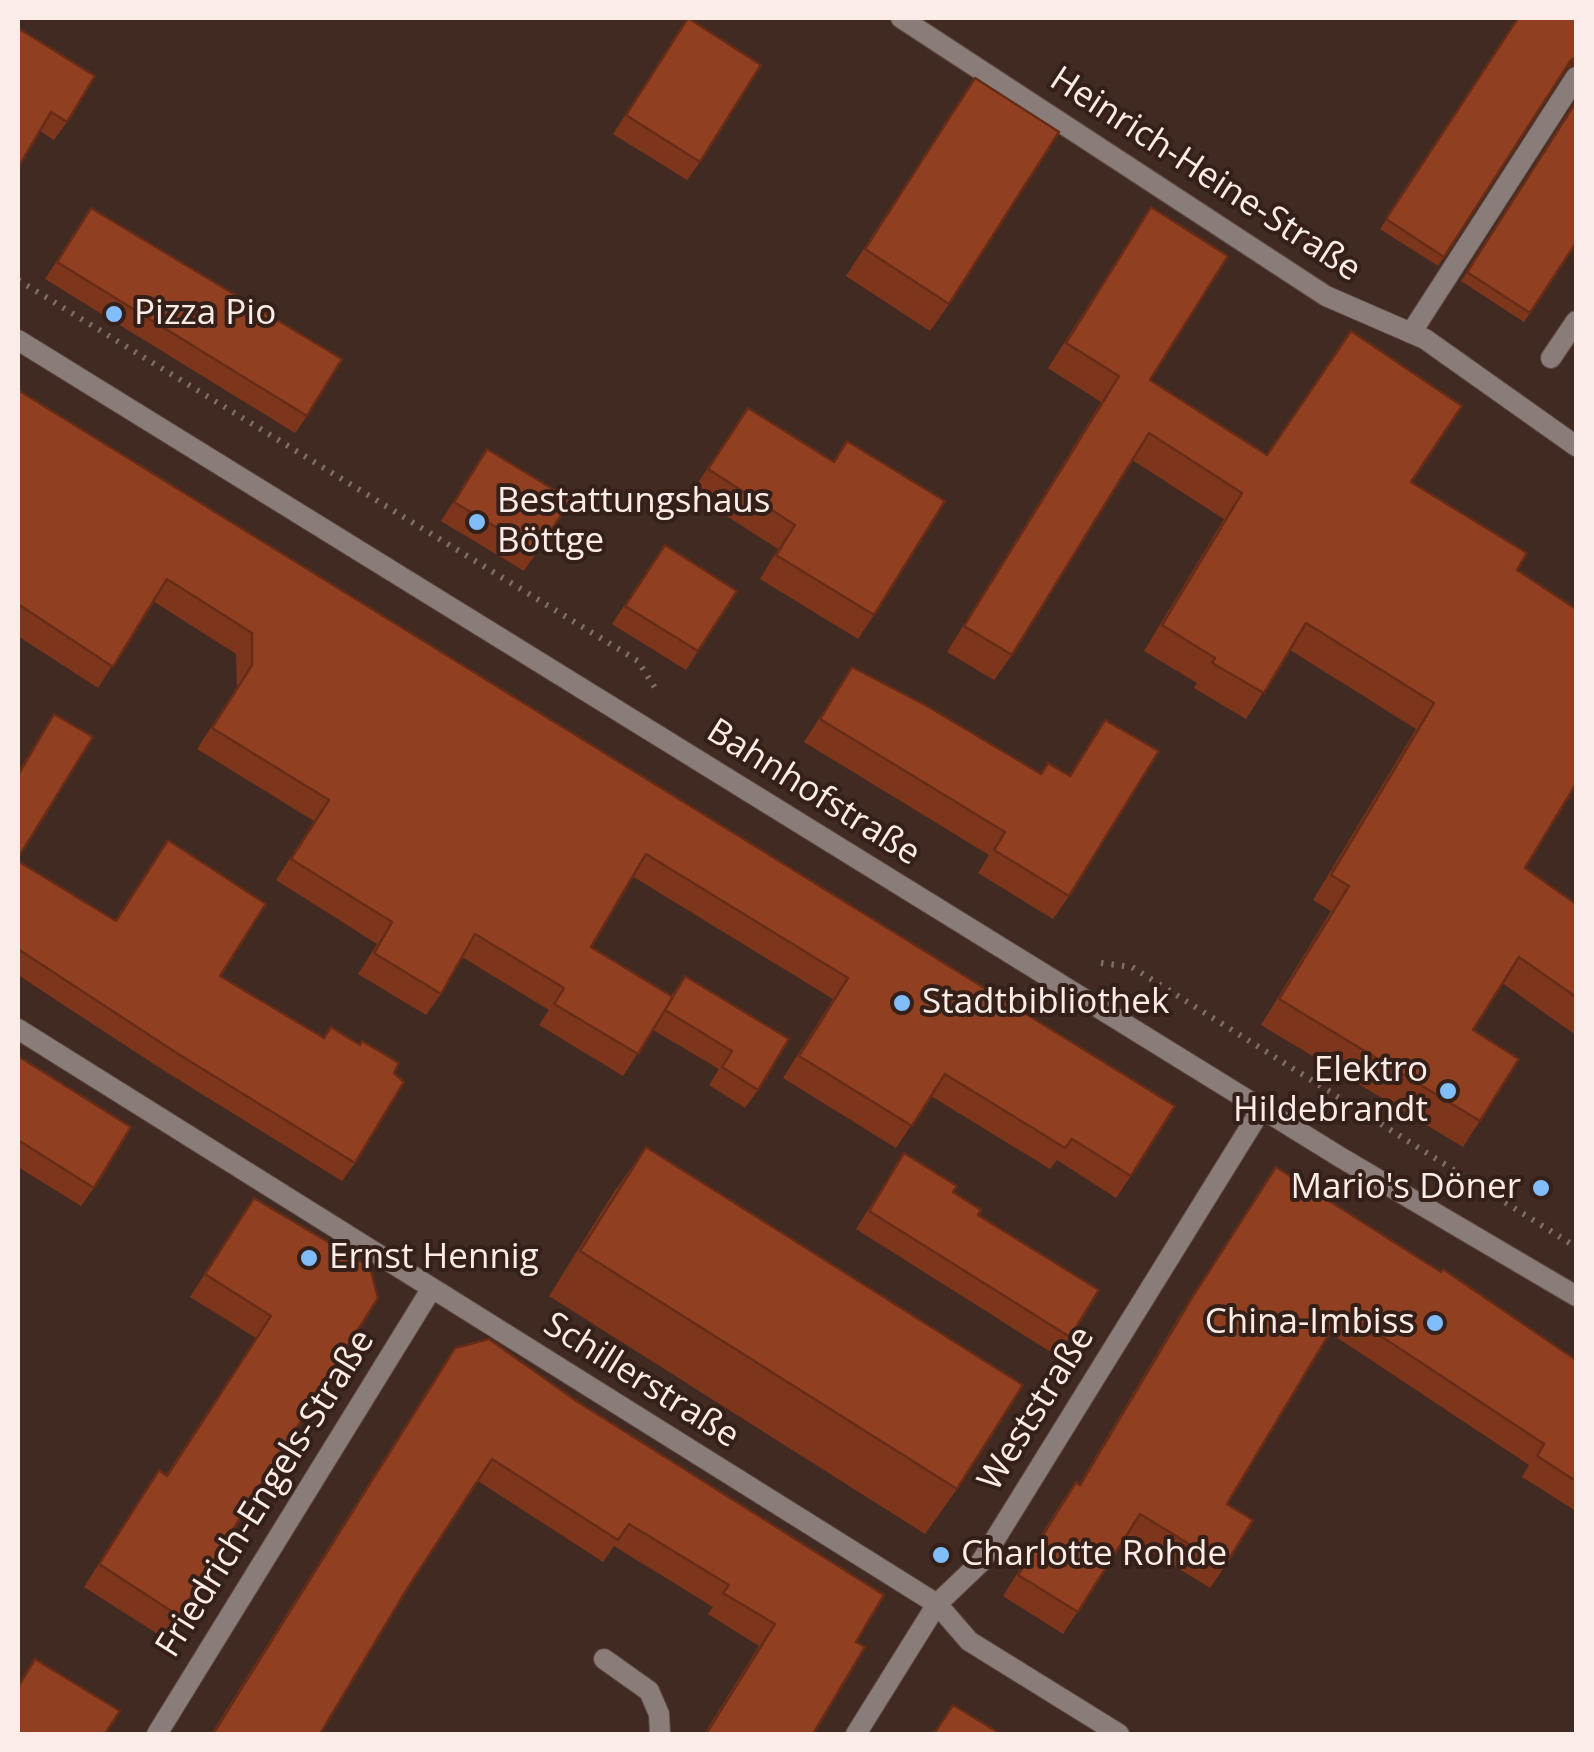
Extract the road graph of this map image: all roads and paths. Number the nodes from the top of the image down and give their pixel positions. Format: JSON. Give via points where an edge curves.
{"nodes":[{"id":1,"x":902,"y":18,"type":"edge"},
{"id":2,"x":1576,"y":77,"type":"edge"},
{"id":3,"x":18,"y":280,"type":"edge"},
{"id":4,"x":1576,"y":321,"type":"edge"},
{"id":5,"x":1411,"y":333,"type":"junction"},
{"id":6,"x":18,"y":340,"type":"edge"},
{"id":7,"x":1551,"y":358,"type":"dead end"},
{"id":8,"x":1576,"y":446,"type":"edge"},
{"id":9,"x":660,"y":697,"type":"dead end"},
{"id":10,"x":1093,"y":962,"type":"dead end"},
{"id":11,"x":18,"y":1029,"type":"edge"},
{"id":12,"x":1262,"y":1108,"type":"junction"},
{"id":13,"x":1576,"y":1247,"type":"edge"},
{"id":14,"x":432,"y":1288,"type":"junction"},
{"id":15,"x":1576,"y":1296,"type":"edge"},
{"id":16,"x":937,"y":1604,"type":"junction"},
{"id":17,"x":604,"y":1659,"type":"dead end"},
{"id":18,"x":156,"y":1734,"type":"edge"},
{"id":19,"x":660,"y":1734,"type":"edge"},
{"id":20,"x":856,"y":1734,"type":"edge"},
{"id":21,"x":1119,"y":1734,"type":"edge"}],
"edges":[{"from":1,"to":5,"type":"street","name":"Heinrich-Heine-Straße","via":[[1326,296]]},
{"from":2,"to":5,"type":"street"},
{"from":3,"to":9,"type":"path","via":[[638,661]]},
{"from":4,"to":7,"type":"street"},
{"from":5,"to":8,"type":"street","name":"Heinrich-Heine-Straße"},
{"from":6,"to":12,"type":"street","name":"Bahnhofstraße"},
{"from":10,"to":13,"type":"path","via":[[1132,967]]},
{"from":11,"to":14,"type":"street","name":"Schillerstraße"},
{"from":12,"to":15,"type":"street","name":"Bahnhofstraße"},
{"from":12,"to":16,"type":"street","name":"Weststraße","via":[[981,1562]]},
{"from":14,"to":16,"type":"street","name":"Schillerstraße"},
{"from":14,"to":18,"type":"street","name":"Friedrich-Engels-Straße"},
{"from":16,"to":20,"type":"street","name":"Weststraße"},
{"from":16,"to":21,"type":"street","name":"Schillerstraße","via":[[968,1641]]},
{"from":17,"to":19,"type":"street","via":[[649,1691]]}]}
